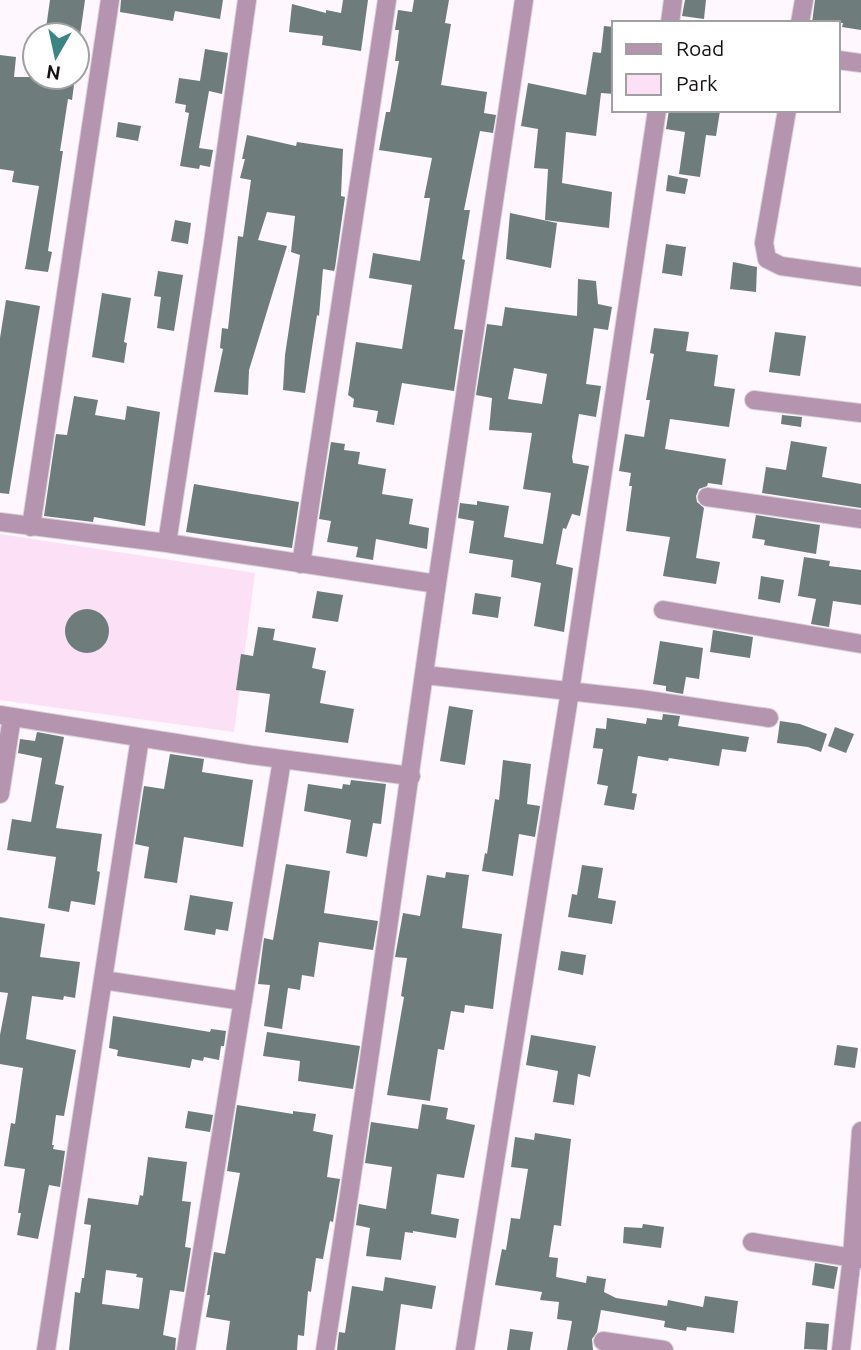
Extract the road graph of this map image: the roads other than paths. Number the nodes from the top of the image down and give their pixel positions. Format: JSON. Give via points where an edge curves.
{"nodes":[{"id":1,"x":110,"y":0,"type":"edge"},
{"id":2,"x":247,"y":0,"type":"edge"},
{"id":3,"x":387,"y":0,"type":"edge"},
{"id":4,"x":524,"y":0,"type":"edge"},
{"id":5,"x":673,"y":0,"type":"edge"},
{"id":6,"x":804,"y":0,"type":"edge"},
{"id":7,"x":670,"y":21,"type":"edge"},
{"id":8,"x":800,"y":21,"type":"edge"},
{"id":9,"x":840,"y":60,"type":"edge"},
{"id":10,"x":861,"y":63,"type":"edge"},
{"id":11,"x":657,"y":112,"type":"edge"},
{"id":12,"x":787,"y":112,"type":"edge"},
{"id":13,"x":861,"y":277,"type":"edge"},
{"id":14,"x":754,"y":400,"type":"dead end"},
{"id":15,"x":861,"y":413,"type":"edge"},
{"id":16,"x":707,"y":497,"type":"dead end"},
{"id":17,"x":861,"y":519,"type":"edge"},
{"id":18,"x":0,"y":523,"type":"edge"},
{"id":19,"x":30,"y":527,"type":"junction"},
{"id":20,"x":167,"y":543,"type":"junction"},
{"id":21,"x":301,"y":564,"type":"junction"},
{"id":22,"x":437,"y":584,"type":"junction"},
{"id":23,"x":663,"y":610,"type":"dead end"},
{"id":24,"x":861,"y":644,"type":"edge"},
{"id":25,"x":425,"y":675,"type":"junction"},
{"id":26,"x":570,"y":691,"type":"junction"},
{"id":27,"x":6,"y":716,"type":"edge"},
{"id":28,"x":769,"y":718,"type":"dead end"},
{"id":29,"x":140,"y":738,"type":"junction"},
{"id":30,"x":282,"y":760,"type":"junction"},
{"id":31,"x":411,"y":776,"type":"junction"},
{"id":32,"x":0,"y":794,"type":"edge"},
{"id":33,"x":103,"y":980,"type":"junction"},
{"id":34,"x":243,"y":1001,"type":"junction"},
{"id":35,"x":861,"y":1131,"type":"edge"},
{"id":36,"x":752,"y":1242,"type":"dead end"},
{"id":37,"x":857,"y":1258,"type":"edge"},
{"id":38,"x":603,"y":1341,"type":"dead end"},
{"id":39,"x":46,"y":1350,"type":"edge"},
{"id":40,"x":186,"y":1350,"type":"edge"},
{"id":41,"x":325,"y":1350,"type":"edge"},
{"id":42,"x":465,"y":1350,"type":"edge"},
{"id":43,"x":664,"y":1350,"type":"edge"},
{"id":44,"x":841,"y":1350,"type":"edge"}],
"edges":[{"from":1,"to":19,"type":"street"},
{"from":2,"to":20,"type":"street"},
{"from":3,"to":21,"type":"street"},
{"from":4,"to":22,"type":"street"},
{"from":5,"to":7,"type":"street"},
{"from":6,"to":8,"type":"street"},
{"from":9,"to":10,"type":"street"},
{"from":11,"to":26,"type":"street"},
{"from":12,"to":13,"type":"street","via":[[764,243],[767,259],[781,266]]},
{"from":14,"to":15,"type":"street"},
{"from":16,"to":17,"type":"street"},
{"from":18,"to":19,"type":"street"},
{"from":19,"to":20,"type":"street"},
{"from":20,"to":21,"type":"street"},
{"from":21,"to":22,"type":"street"},
{"from":22,"to":25,"type":"street"},
{"from":23,"to":24,"type":"street"},
{"from":25,"to":26,"type":"street"},
{"from":25,"to":31,"type":"street"},
{"from":26,"to":28,"type":"street"},
{"from":26,"to":42,"type":"street"},
{"from":27,"to":29,"type":"street"},
{"from":27,"to":32,"type":"street"},
{"from":29,"to":30,"type":"street"},
{"from":29,"to":33,"type":"street"},
{"from":30,"to":31,"type":"street"},
{"from":30,"to":34,"type":"street"},
{"from":31,"to":41,"type":"street"},
{"from":33,"to":34,"type":"street"},
{"from":33,"to":39,"type":"street"},
{"from":34,"to":40,"type":"street"},
{"from":35,"to":37,"type":"street"},
{"from":36,"to":37,"type":"street"},
{"from":37,"to":44,"type":"street"},
{"from":38,"to":43,"type":"street"}]}
